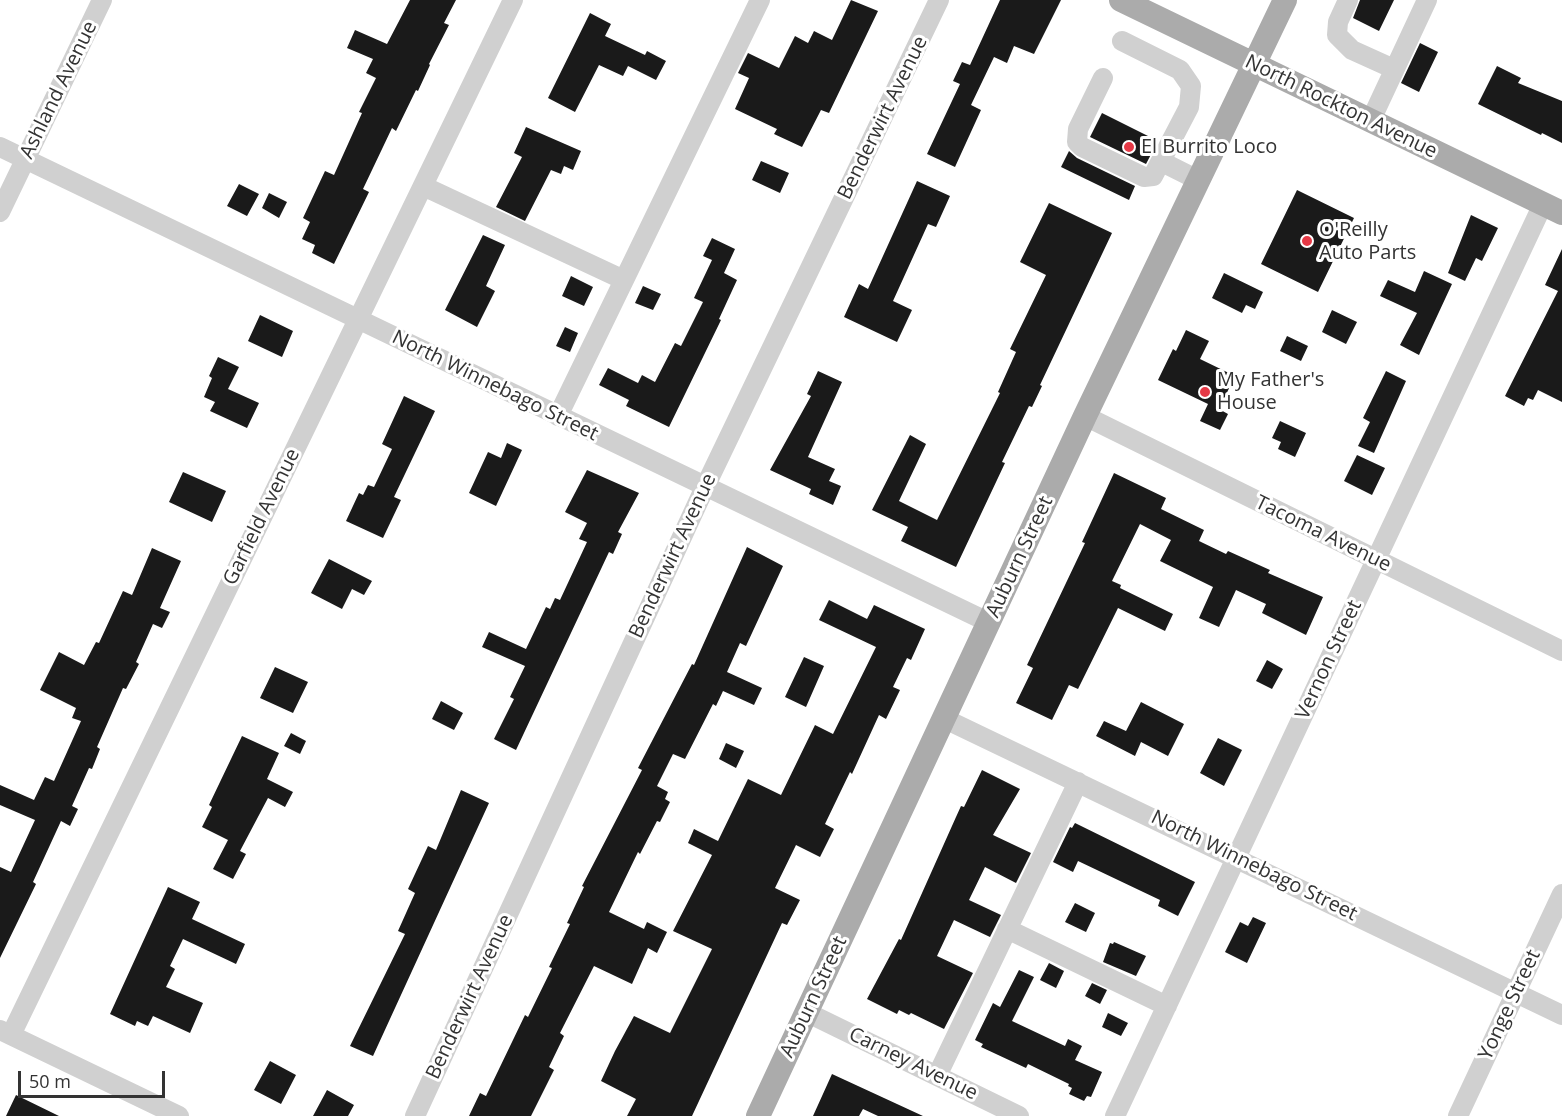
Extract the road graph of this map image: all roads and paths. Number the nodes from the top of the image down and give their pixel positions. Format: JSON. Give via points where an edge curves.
{"nodes":[{"id":1,"x":102,"y":0,"type":"edge"},
{"id":2,"x":513,"y":0,"type":"edge"},
{"id":3,"x":760,"y":0,"type":"edge"},
{"id":4,"x":939,"y":0,"type":"edge"},
{"id":5,"x":1120,"y":0,"type":"edge"},
{"id":6,"x":1285,"y":0,"type":"edge"},
{"id":7,"x":1348,"y":0,"type":"edge"},
{"id":8,"x":1427,"y":0,"type":"edge"},
{"id":9,"x":1122,"y":41,"type":"dead end"},
{"id":10,"x":1253,"y":66,"type":"junction"},
{"id":11,"x":1394,"y":69,"type":"junction"},
{"id":12,"x":1103,"y":78,"type":"dead end"},
{"id":13,"x":1370,"y":122,"type":"junction"},
{"id":14,"x":0,"y":147,"type":"edge"},
{"id":15,"x":25,"y":160,"type":"junction"},
{"id":16,"x":1162,"y":162,"type":"junction"},
{"id":17,"x":1198,"y":180,"type":"junction"},
{"id":18,"x":423,"y":186,"type":"junction"},
{"id":19,"x":1552,"y":208,"type":"edge"},
{"id":20,"x":0,"y":212,"type":"edge"},
{"id":21,"x":624,"y":280,"type":"junction"},
{"id":22,"x":358,"y":320,"type":"junction"},
{"id":23,"x":558,"y":416,"type":"junction"},
{"id":24,"x":1085,"y":416,"type":"junction"},
{"id":25,"x":705,"y":487,"type":"junction"},
{"id":26,"x":1375,"y":560,"type":"junction"},
{"id":27,"x":990,"y":622,"type":"junction"},
{"id":28,"x":1562,"y":651,"type":"edge"},
{"id":29,"x":945,"y":719,"type":"junction"},
{"id":30,"x":1078,"y":782,"type":"junction"},
{"id":31,"x":1236,"y":857,"type":"junction"},
{"id":32,"x":1562,"y":894,"type":"edge"},
{"id":33,"x":1007,"y":929,"type":"junction"},
{"id":34,"x":1516,"y":992,"type":"junction"},
{"id":35,"x":1167,"y":1006,"type":"junction"},
{"id":36,"x":806,"y":1012,"type":"junction"},
{"id":37,"x":1562,"y":1015,"type":"edge"},
{"id":38,"x":5,"y":1032,"type":"edge"},
{"id":39,"x":937,"y":1076,"type":"junction"},
{"id":40,"x":179,"y":1116,"type":"edge"},
{"id":41,"x":415,"y":1116,"type":"edge"},
{"id":42,"x":758,"y":1116,"type":"edge"},
{"id":43,"x":1019,"y":1116,"type":"edge"},
{"id":44,"x":1115,"y":1116,"type":"edge"},
{"id":45,"x":1458,"y":1116,"type":"edge"}],
"edges":[{"from":1,"to":15,"type":"street","name":"Ashland Avenue"},
{"from":2,"to":18,"type":"street","name":"Garfield Avenue"},
{"from":3,"to":21,"type":"street"},
{"from":4,"to":25,"type":"street","name":"Benderwirt Avenue"},
{"from":5,"to":10,"type":"main road","name":"North Rockton Avenue"},
{"from":6,"to":10,"type":"main road","name":"Auburn Street"},
{"from":7,"to":11,"type":"street","via":[[1336,35],[1352,50]]},
{"from":8,"to":11,"type":"street"},
{"from":9,"to":16,"type":"street","via":[[1185,74],[1192,92]]},
{"from":10,"to":13,"type":"main road","name":"North Rockton Avenue"},
{"from":10,"to":17,"type":"main road","name":"Auburn Street"},
{"from":11,"to":13,"type":"street"},
{"from":12,"to":16,"type":"street","via":[[1078,129],[1077,142],[1147,178],[1156,174]]},
{"from":13,"to":19,"type":"main road","name":"North Rockton Avenue"},
{"from":14,"to":15,"type":"street","name":"North Winnebago Street"},
{"from":15,"to":20,"type":"street","name":"Ashland Avenue"},
{"from":15,"to":22,"type":"street","name":"North Winnebago Street"},
{"from":16,"to":17,"type":"street"},
{"from":17,"to":24,"type":"main road","name":"Auburn Street"},
{"from":18,"to":21,"type":"street"},
{"from":18,"to":22,"type":"street","name":"Garfield Avenue"},
{"from":19,"to":26,"type":"street","name":"Vernon Street"},
{"from":21,"to":23,"type":"street"},
{"from":22,"to":23,"type":"street","name":"North Winnebago Street"},
{"from":22,"to":38,"type":"street","name":"Garfield Avenue"},
{"from":23,"to":25,"type":"street","name":"North Winnebago Street"},
{"from":24,"to":26,"type":"street","name":"Tacoma Avenue"},
{"from":24,"to":27,"type":"main road","name":"Auburn Street"},
{"from":25,"to":27,"type":"street","name":"North Winnebago Street"},
{"from":25,"to":41,"type":"street","name":"Benderwirt Avenue"},
{"from":26,"to":28,"type":"street","name":"Tacoma Avenue"},
{"from":26,"to":31,"type":"street","name":"Vernon Street"},
{"from":27,"to":29,"type":"main road","name":"Auburn Street"},
{"from":29,"to":30,"type":"street","name":"North Winnebago Street"},
{"from":29,"to":36,"type":"main road","name":"Auburn Street"},
{"from":30,"to":31,"type":"street","name":"North Winnebago Street"},
{"from":30,"to":33,"type":"street"},
{"from":31,"to":34,"type":"street","name":"North Winnebago Street"},
{"from":31,"to":35,"type":"street","name":"Vernon Street"},
{"from":32,"to":34,"type":"street","name":"Yonge Street"},
{"from":33,"to":35,"type":"street"},
{"from":33,"to":39,"type":"street"},
{"from":34,"to":37,"type":"street","name":"North Winnebago Street"},
{"from":34,"to":45,"type":"street","name":"Yonge Street"},
{"from":35,"to":44,"type":"street","name":"Vernon Street"},
{"from":36,"to":39,"type":"street","name":"Carney Avenue"},
{"from":36,"to":42,"type":"main road","name":"Auburn Street"},
{"from":38,"to":40,"type":"street"},
{"from":39,"to":43,"type":"street","name":"Carney Avenue"}]}
